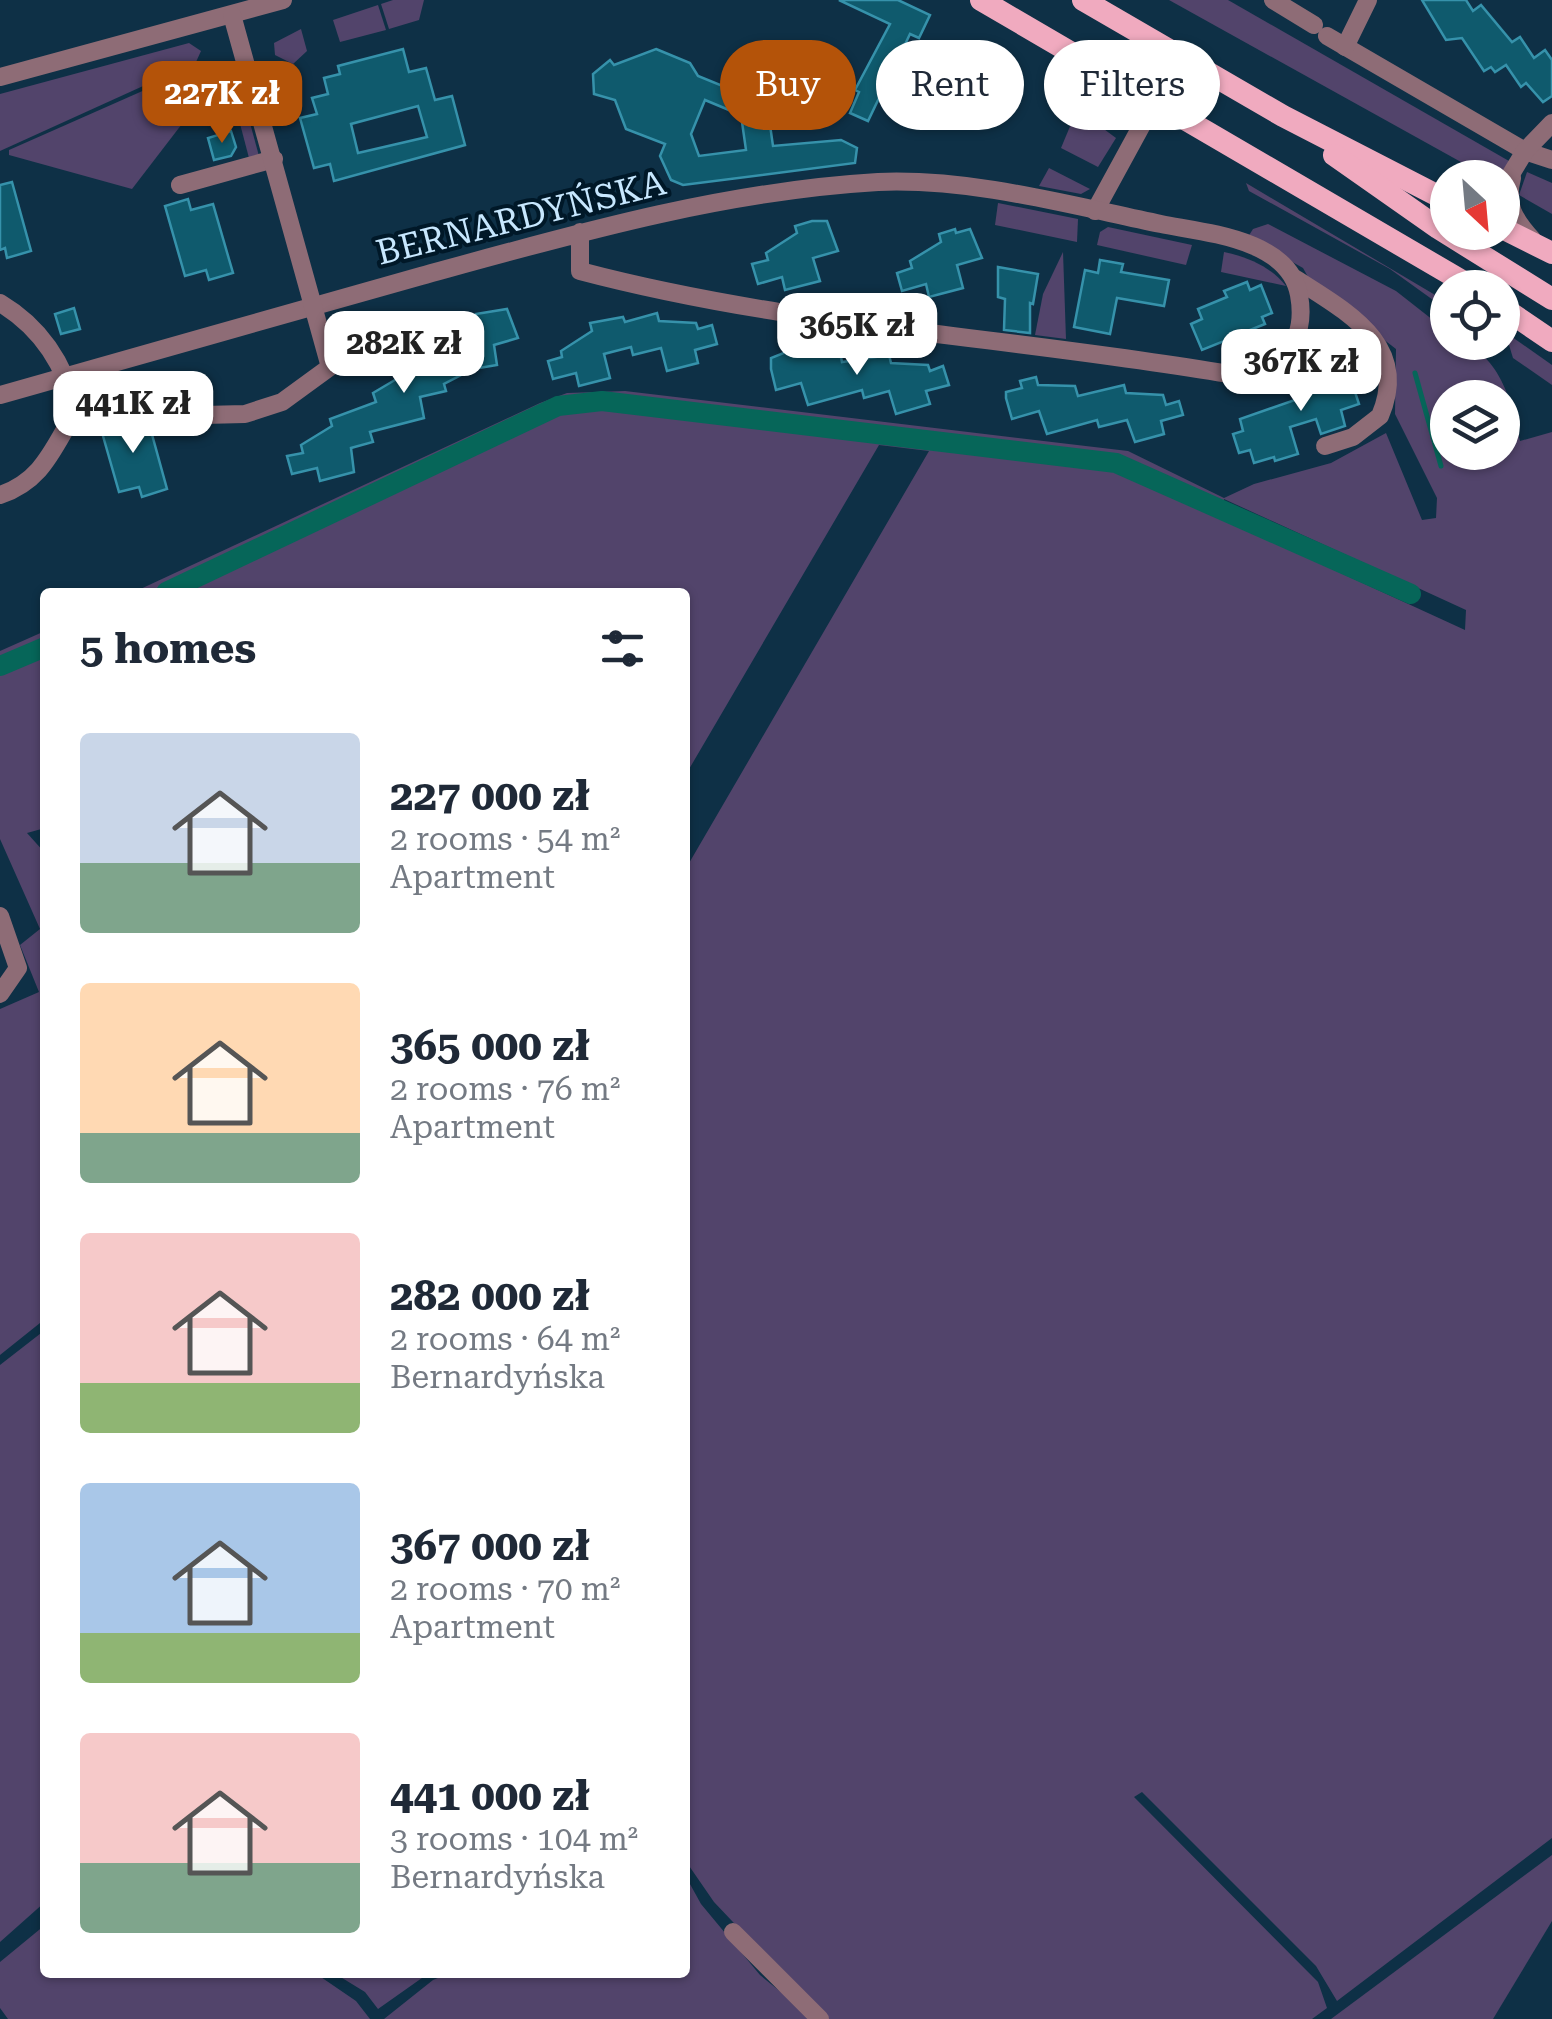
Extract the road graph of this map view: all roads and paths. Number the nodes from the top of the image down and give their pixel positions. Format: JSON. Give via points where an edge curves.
{"nodes":[{"id":1,"x":283,"y":0,"type":"edge"},
{"id":2,"x":981,"y":0,"type":"edge"},
{"id":3,"x":1083,"y":0,"type":"edge"},
{"id":4,"x":1273,"y":0,"type":"edge"},
{"id":5,"x":1368,"y":0,"type":"edge"},
{"id":6,"x":232,"y":15,"type":"junction"},
{"id":7,"x":1050,"y":40,"type":"edge"},
{"id":8,"x":1345,"y":47,"type":"junction"},
{"id":9,"x":0,"y":78,"type":"edge"},
{"id":10,"x":1283,"y":116,"type":"junction"},
{"id":11,"x":1552,"y":123,"type":"edge"},
{"id":12,"x":1139,"y":130,"type":"edge"},
{"id":13,"x":1204,"y":130,"type":"edge"},
{"id":14,"x":1526,"y":151,"type":"junction"},
{"id":15,"x":274,"y":159,"type":"junction"},
{"id":16,"x":1552,"y":160,"type":"edge"},
{"id":17,"x":1520,"y":161,"type":"edge"},
{"id":18,"x":180,"y":186,"type":"dead end"},
{"id":19,"x":1430,"y":192,"type":"edge"},
{"id":20,"x":1095,"y":211,"type":"junction"},
{"id":21,"x":1520,"y":221,"type":"edge"},
{"id":22,"x":580,"y":232,"type":"junction"},
{"id":23,"x":1520,"y":237,"type":"edge"},
{"id":24,"x":1545,"y":250,"type":"edge"},
{"id":25,"x":1443,"y":270,"type":"edge"},
{"id":26,"x":1296,"y":278,"type":"junction"},
{"id":27,"x":1552,"y":299,"type":"edge"},
{"id":28,"x":0,"y":302,"type":"edge"},
{"id":29,"x":313,"y":307,"type":"junction"},
{"id":30,"x":1520,"y":319,"type":"edge"},
{"id":31,"x":1552,"y":341,"type":"edge"},
{"id":32,"x":68,"y":376,"type":"junction"},
{"id":33,"x":0,"y":395,"type":"edge"},
{"id":34,"x":76,"y":411,"type":"junction"},
{"id":35,"x":1325,"y":446,"type":"dead end"},
{"id":36,"x":0,"y":495,"type":"edge"},
{"id":37,"x":0,"y":916,"type":"edge"},
{"id":38,"x":0,"y":994,"type":"edge"},
{"id":39,"x":733,"y":1932,"type":"dead end"},
{"id":40,"x":820,"y":2019,"type":"edge"}],
"edges":[{"from":1,"to":6,"type":"street"},
{"from":2,"to":7,"type":"main road"},
{"from":3,"to":10,"type":"main road"},
{"from":4,"to":8,"type":"street"},
{"from":5,"to":8,"type":"street"},
{"from":6,"to":9,"type":"street"},
{"from":6,"to":15,"type":"street"},
{"from":8,"to":14,"type":"street"},
{"from":10,"to":19,"type":"main road"},
{"from":10,"to":27,"type":"main road","via":[[1438,228]]},
{"from":11,"to":14,"type":"street"},
{"from":12,"to":20,"type":"street"},
{"from":13,"to":25,"type":"main road"},
{"from":14,"to":16,"type":"street"},
{"from":14,"to":17,"type":"street"},
{"from":15,"to":18,"type":"street"},
{"from":15,"to":29,"type":"street"},
{"from":20,"to":22,"type":"street","name":"BERNARDYŃSKA","via":[[974,188],[881,182],[716,204]]},
{"from":20,"to":26,"type":"street","name":"BERNARDYŃSKA","via":[[1235,239]]},
{"from":21,"to":24,"type":"street"},
{"from":22,"to":26,"type":"street","via":[[580,270],[628,283],[858,324],[1229,374],[1266,370],[1293,347],[1302,321]]},
{"from":22,"to":29,"type":"street","name":"BERNARDYŃSKA"},
{"from":23,"to":24,"type":"main road"},
{"from":26,"to":35,"type":"street","name":"BERNARDYŃSKA","via":[[1362,323],[1384,359],[1380,416],[1353,437]]},
{"from":28,"to":32,"type":"street","via":[[48,346]]},
{"from":29,"to":32,"type":"street","name":"BERNARDYŃSKA"},
{"from":29,"to":34,"type":"street","via":[[330,366],[282,402],[225,417],[134,396]]},
{"from":30,"to":31,"type":"main road"},
{"from":32,"to":33,"type":"street","name":"BERNARDYŃSKA"},
{"from":32,"to":34,"type":"street"},
{"from":34,"to":36,"type":"street","via":[[38,474]]},
{"from":37,"to":38,"type":"street","via":[[18,968]]},
{"from":39,"to":40,"type":"street"}]}
